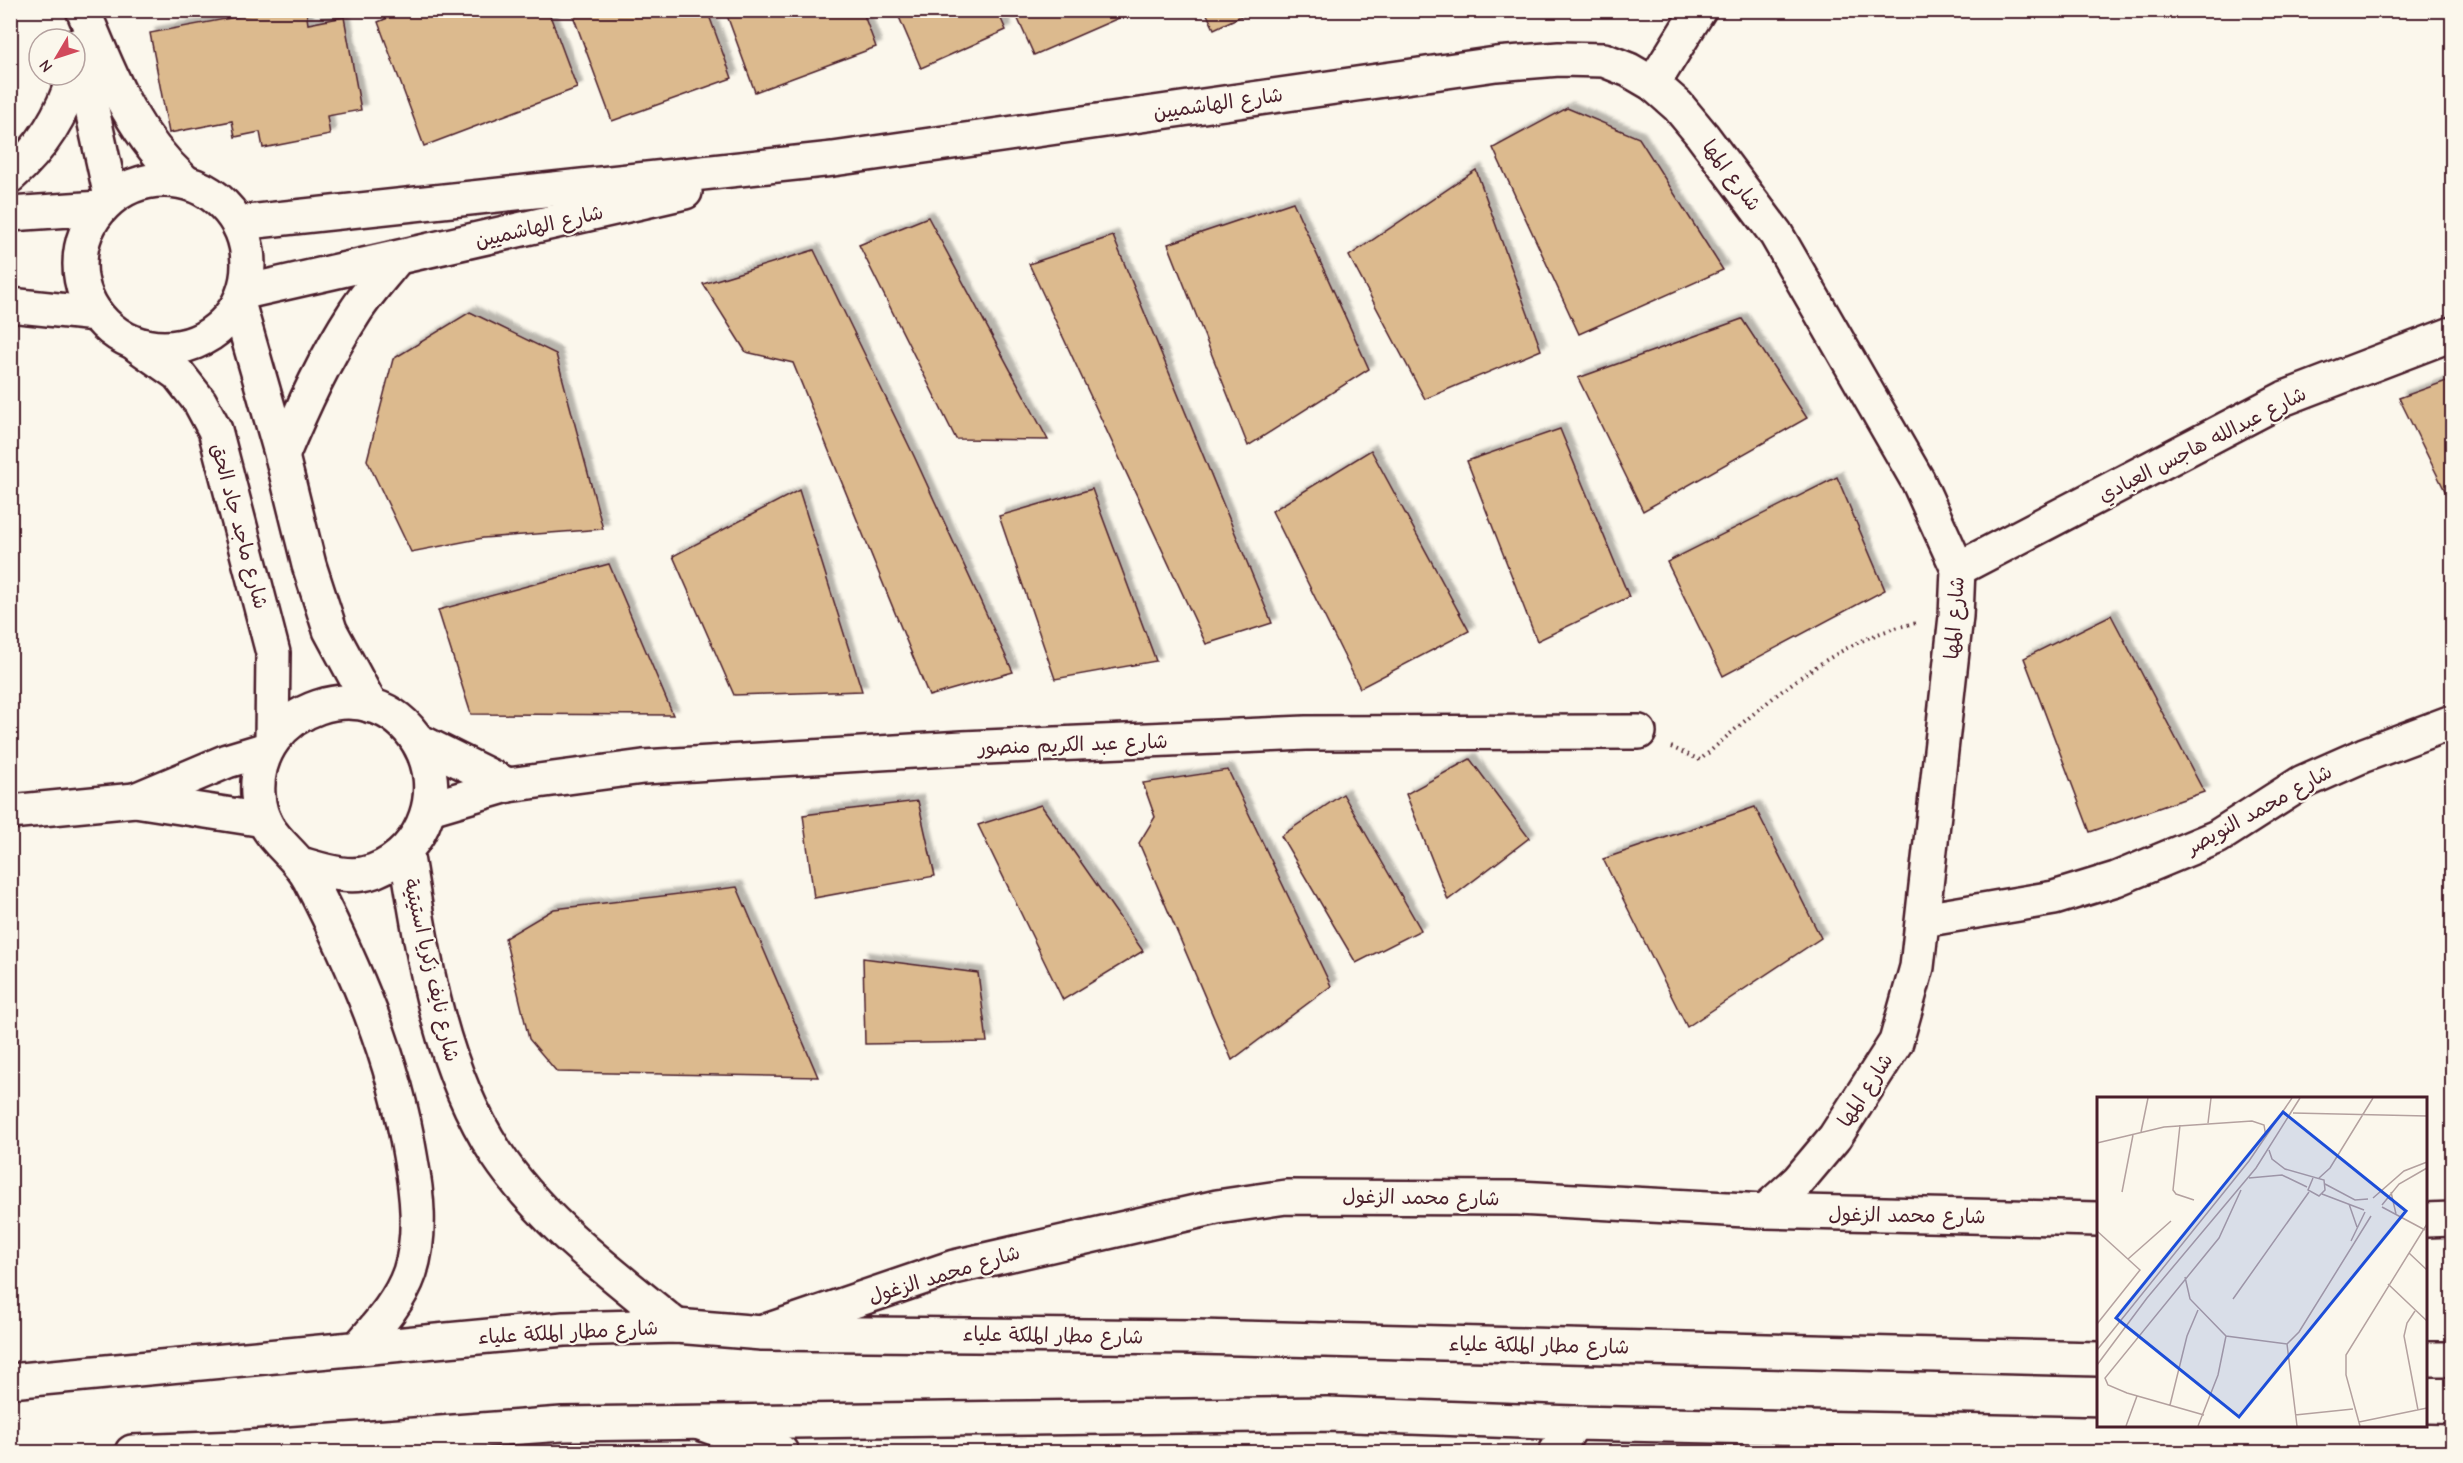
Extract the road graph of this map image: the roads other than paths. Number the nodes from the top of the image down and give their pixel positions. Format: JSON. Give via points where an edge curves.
{"nodes":[{"id":1,"x":71,"y":10,"type":"edge"},
{"id":2,"x":83,"y":10,"type":"edge"},
{"id":3,"x":1699,"y":10,"type":"edge"},
{"id":4,"x":72,"y":27,"type":"edge"},
{"id":5,"x":1604,"y":60,"type":"joint"},
{"id":6,"x":1653,"y":84,"type":"junction"},
{"id":7,"x":71,"y":87,"type":"edge"},
{"id":8,"x":80,"y":87,"type":"edge"},
{"id":9,"x":833,"y":159,"type":"junction"},
{"id":10,"x":10,"y":176,"type":"edge"},
{"id":11,"x":185,"y":182,"type":"junction"},
{"id":12,"x":106,"y":203,"type":"junction"},
{"id":13,"x":10,"y":214,"type":"edge"},
{"id":14,"x":238,"y":223,"type":"junction"},
{"id":15,"x":397,"y":258,"type":"junction"},
{"id":16,"x":242,"y":299,"type":"junction"},
{"id":17,"x":10,"y":305,"type":"edge"},
{"id":18,"x":96,"y":314,"type":"junction"},
{"id":19,"x":2452,"y":334,"type":"edge"},
{"id":20,"x":136,"y":345,"type":"junction"},
{"id":21,"x":282,"y":456,"type":"junction"},
{"id":22,"x":1958,"y":569,"type":"junction"},
{"id":23,"x":371,"y":706,"type":"junction"},
{"id":24,"x":2452,"y":722,"type":"edge"},
{"id":25,"x":1639,"y":732,"type":"road end"},
{"id":26,"x":417,"y":740,"type":"junction"},
{"id":27,"x":270,"y":744,"type":"junction"},
{"id":28,"x":508,"y":785,"type":"junction"},
{"id":29,"x":135,"y":800,"type":"junction"},
{"id":30,"x":430,"y":808,"type":"junction"},
{"id":31,"x":10,"y":812,"type":"edge"},
{"id":32,"x":264,"y":820,"type":"junction"},
{"id":33,"x":406,"y":851,"type":"junction"},
{"id":34,"x":301,"y":864,"type":"junction"},
{"id":35,"x":1923,"y":920,"type":"junction"},
{"id":36,"x":1765,"y":1211,"type":"junction"},
{"id":37,"x":2097,"y":1219,"type":"edge"},
{"id":38,"x":2452,"y":1219,"type":"edge"},
{"id":39,"x":2427,"y":1220,"type":"edge"},
{"id":40,"x":676,"y":1326,"type":"junction"},
{"id":41,"x":762,"y":1333,"type":"junction"},
{"id":42,"x":359,"y":1347,"type":"junction"},
{"id":43,"x":2097,"y":1359,"type":"edge"},
{"id":44,"x":2427,"y":1359,"type":"edge"},
{"id":45,"x":2452,"y":1359,"type":"edge"},
{"id":46,"x":10,"y":1381,"type":"edge"},
{"id":47,"x":696,"y":1421,"type":"junction"},
{"id":48,"x":1574,"y":1423,"type":"junction"},
{"id":49,"x":2452,"y":1442,"type":"edge"},
{"id":50,"x":277,"y":1449,"type":"edge"},
{"id":51,"x":132,"y":1452,"type":"edge"},
{"id":52,"x":781,"y":1452,"type":"edge"},
{"id":53,"x":1556,"y":1452,"type":"edge"}],
"edges":[{"from":1,"to":4,"type":"main road"},
{"from":2,"to":11,"type":"main road","via":[[119,97],[160,159]]},
{"from":3,"to":6,"type":"main road"},
{"from":5,"to":6,"type":"main road","name":"شارع المها"},
{"from":5,"to":9,"type":"main road","name":"شارع الهاشميين","via":[[1559,58],[1496,64]]},
{"from":6,"to":22,"type":"main road","name":"شارع المها","via":[[1702,135],[1776,234],[1918,481]]},
{"from":7,"to":10,"type":"main road","via":[[54,126]]},
{"from":8,"to":12,"type":"main road"},
{"from":9,"to":14,"type":"main road","name":"شارع الهاشميين"},
{"from":9,"to":15,"type":"main road","name":"شارع الهاشميين"},
{"from":11,"to":12,"type":"main road","via":[[159,179],[134,185]]},
{"from":11,"to":14,"type":"main road","via":[[216,197]]},
{"from":12,"to":13,"type":"main road"},
{"from":12,"to":18,"type":"main road","via":[[88,228],[80,249],[85,294]]},
{"from":14,"to":16,"type":"main road","via":[[249,257]]},
{"from":15,"to":16,"type":"main road","name":"شارع الهاشميين"},
{"from":15,"to":21,"type":"main road","via":[[335,344],[308,394]]},
{"from":16,"to":20,"type":"main road","via":[[220,329],[195,344],[165,350]]},
{"from":16,"to":21,"type":"main road"},
{"from":17,"to":18,"type":"main road"},
{"from":18,"to":20,"type":"main road","via":[[113,333]]},
{"from":19,"to":22,"type":"main road","name":"شارع عبدالله هاجس العبادي","via":[[2285,398]]},
{"from":20,"to":27,"type":"main road","name":"شارع ماجد جاد الحق","via":[[178,374],[215,430],[273,652]]},
{"from":21,"to":23,"type":"main road","via":[[330,630]]},
{"from":22,"to":35,"type":"main road","name":"شارع المها"},
{"from":23,"to":26,"type":"main road","via":[[397,719]]},
{"from":23,"to":27,"type":"main road","via":[[344,702],[316,706],[291,720]]},
{"from":24,"to":35,"type":"main road","name":"شارع محمد النويصر","via":[[2302,782],[2217,837],[2116,879],[2054,898]]},
{"from":25,"to":28,"type":"main road","name":"شارع عبد الكريم منصور","via":[[1306,734],[963,748],[643,767]]},
{"from":26,"to":28,"type":"main road"},
{"from":26,"to":30,"type":"main road","via":[[432,784]]},
{"from":27,"to":29,"type":"main road"},
{"from":27,"to":32,"type":"main road","via":[[260,772],[258,796]]},
{"from":28,"to":30,"type":"main road","name":"شارع عبد الكريم منصور"},
{"from":29,"to":31,"type":"main road"},
{"from":29,"to":32,"type":"main road"},
{"from":30,"to":33,"type":"main road","via":[[421,831]]},
{"from":32,"to":34,"type":"main road","via":[[279,845]]},
{"from":33,"to":34,"type":"main road","via":[[374,871],[337,875]]},
{"from":33,"to":40,"type":"main road","name":"شارع نايف زكريا استيتية","via":[[445,1044],[466,1099],[497,1154],[537,1204],[578,1245]]},
{"from":34,"to":42,"type":"main road","via":[[341,940],[383,1043],[405,1121],[417,1196],[410,1272],[391,1310]]},
{"from":35,"to":36,"type":"main road","name":"شارع المها","via":[[1917,967],[1896,1042],[1835,1137],[1798,1181]]},
{"from":36,"to":37,"type":"main road","name":"شارع محمد الزغول"},
{"from":36,"to":41,"type":"main road","name":"شارع محمد الزغول","via":[[1518,1198],[1286,1197],[1217,1208],[954,1267]]},
{"from":38,"to":39,"type":"main road"},
{"from":40,"to":41,"type":"main road","name":"شارع مطار الملكة علياء"},
{"from":40,"to":42,"type":"main road","name":"شارع مطار الملكة علياء","via":[[564,1329]]},
{"from":41,"to":43,"type":"main road","name":"شارع مطار الملكة علياء","via":[[1197,1337]]},
{"from":42,"to":46,"type":"main road","name":"شارع مطار الملكة علياء"},
{"from":44,"to":45,"type":"main road"},
{"from":47,"to":48,"type":"main road","via":[[1328,1414]]},
{"from":47,"to":50,"type":"main road","via":[[562,1424]]},
{"from":47,"to":52,"type":"main road"},
{"from":48,"to":49,"type":"main road"},
{"from":48,"to":53,"type":"main road"},
{"from":50,"to":51,"type":"main road"}]}
